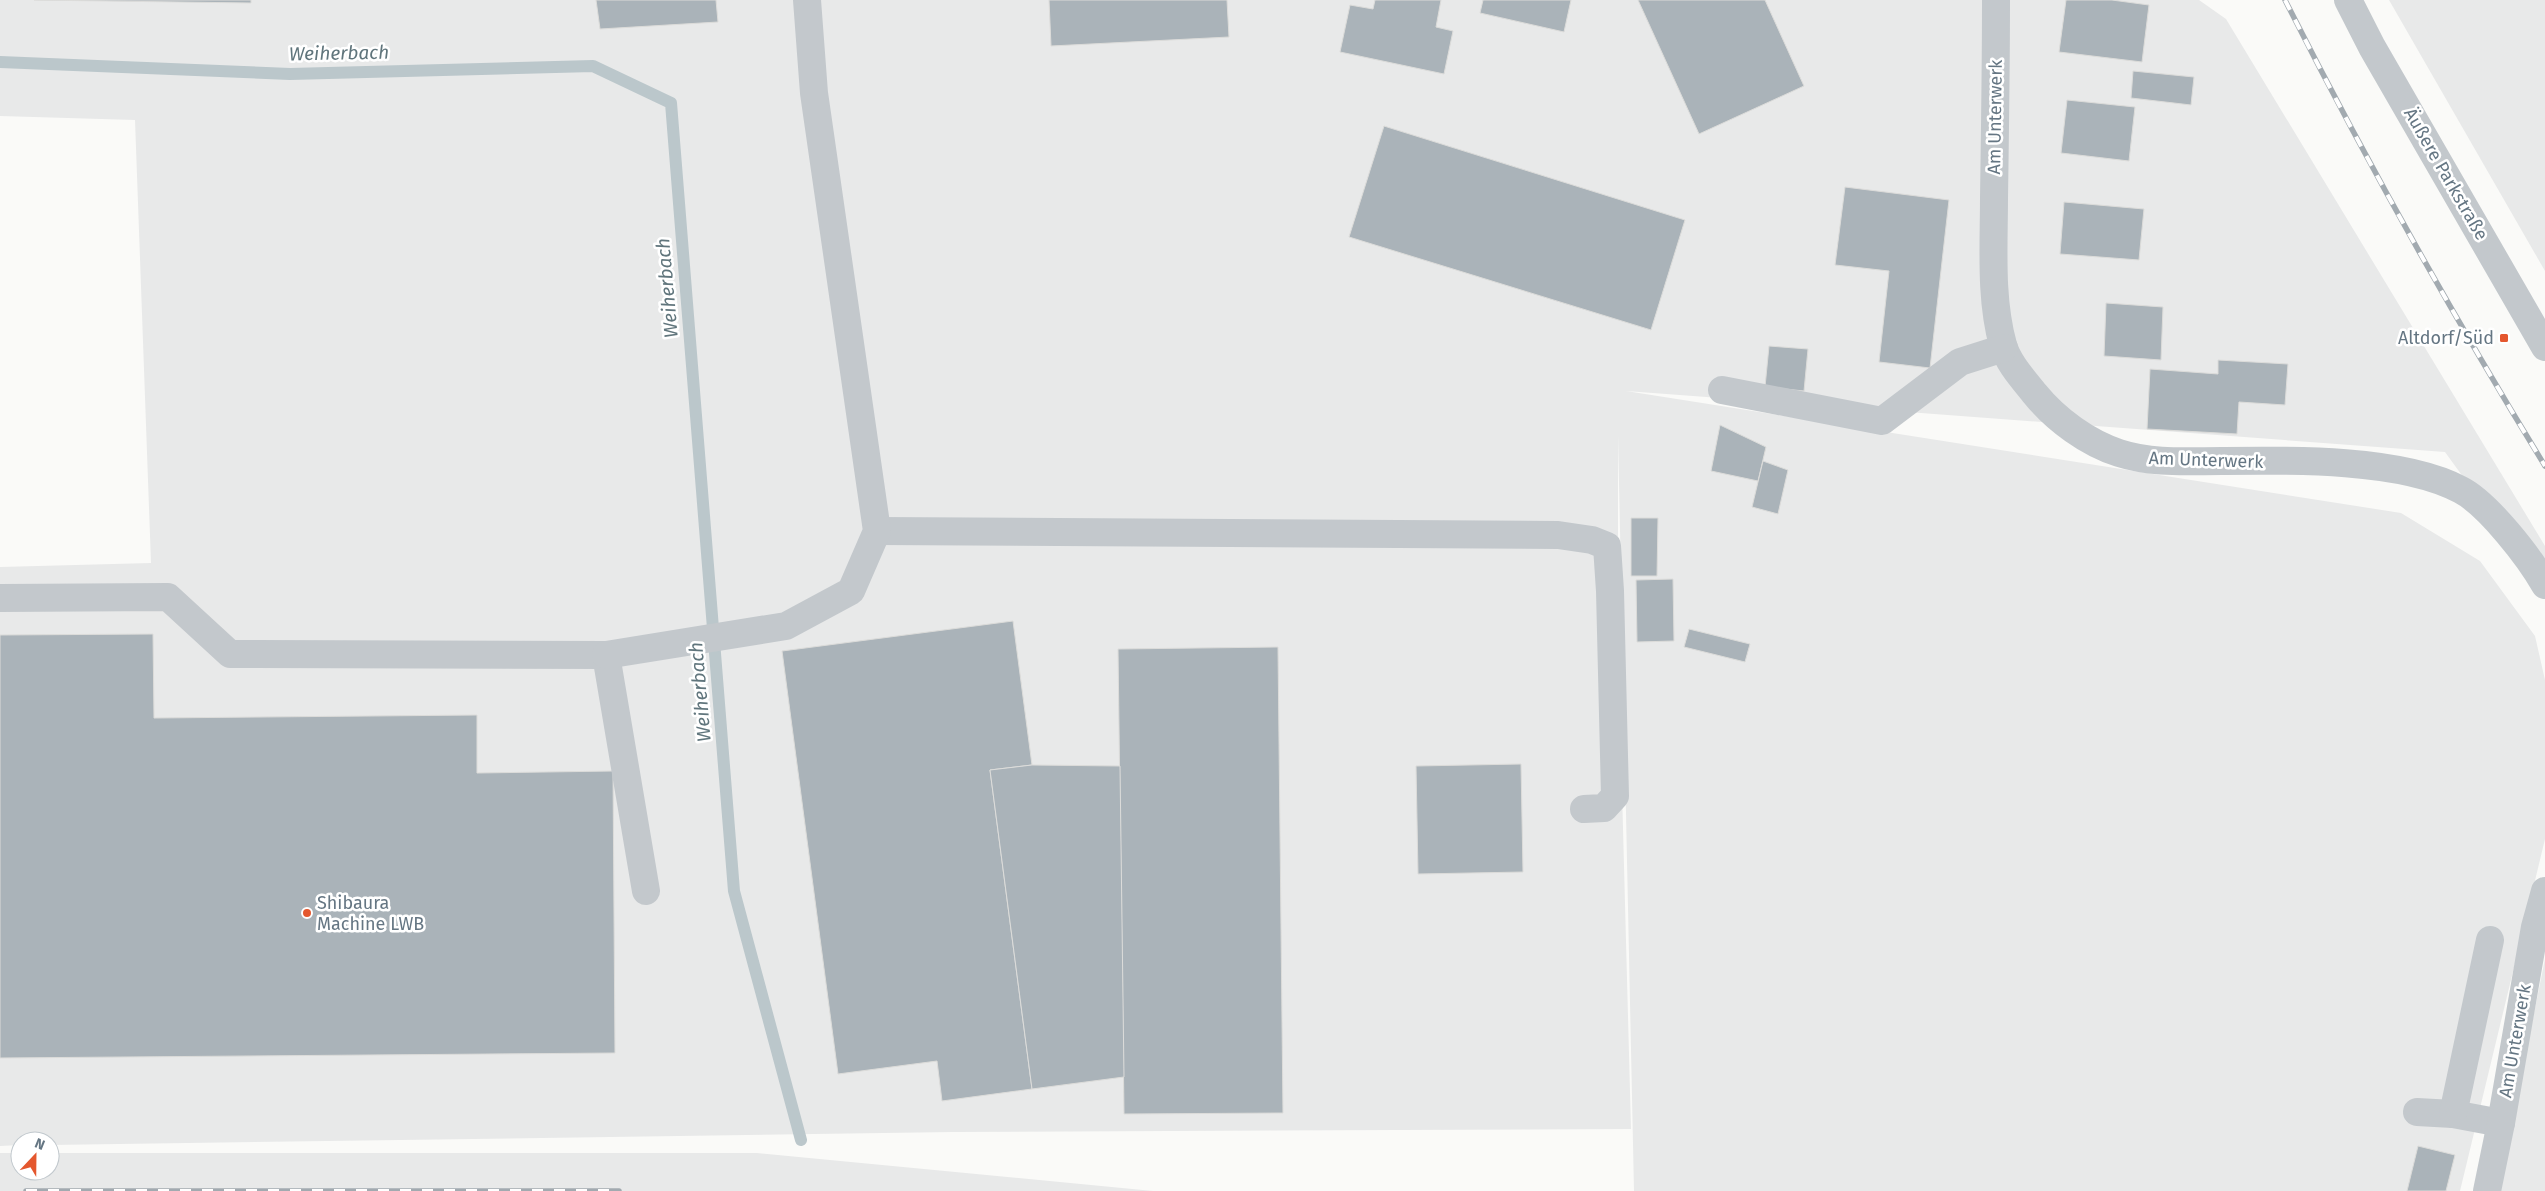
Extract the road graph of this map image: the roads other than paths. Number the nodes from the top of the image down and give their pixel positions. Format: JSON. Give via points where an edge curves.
{"nodes":[{"id":1,"x":807,"y":0,"type":"edge"},
{"id":2,"x":1996,"y":0,"type":"edge"},
{"id":3,"x":2348,"y":0,"type":"edge"},
{"id":4,"x":2545,"y":347,"type":"edge"},
{"id":5,"x":2004,"y":348,"type":"junction"},
{"id":6,"x":1722,"y":390,"type":"dead end"},
{"id":7,"x":876,"y":531,"type":"junction"},
{"id":8,"x":2545,"y":585,"type":"edge"},
{"id":9,"x":0,"y":598,"type":"edge"},
{"id":10,"x":606,"y":656,"type":"junction"},
{"id":11,"x":1584,"y":809,"type":"dead end"},
{"id":12,"x":646,"y":891,"type":"dead end"},
{"id":13,"x":2545,"y":891,"type":"edge"},
{"id":14,"x":2490,"y":940,"type":"dead end"},
{"id":15,"x":2418,"y":1112,"type":"dead end"},
{"id":16,"x":2453,"y":1114,"type":"junction"},
{"id":17,"x":2501,"y":1123,"type":"junction"},
{"id":18,"x":2487,"y":1191,"type":"edge"}],
"edges":[{"from":1,"to":7,"type":"street","via":[[814,93]]},
{"from":2,"to":5,"type":"street","name":"Am Unterwerk","via":[[1995,276],[1996,314]]},
{"from":3,"to":4,"type":"street","name":"Äußere Parkstraße"},
{"from":5,"to":6,"type":"street","via":[[1960,362],[1882,421]]},
{"from":5,"to":8,"type":"street","name":"Am Unterwerk","via":[[2022,378],[2047,409],[2083,436],[2119,453],[2161,461],[2372,465],[2419,474],[2462,490],[2502,525]]},
{"from":7,"to":10,"type":"street","via":[[851,591],[786,626]]},
{"from":7,"to":11,"type":"street","via":[[1558,535],[1592,540],[1607,546],[1615,796],[1604,808]]},
{"from":9,"to":10,"type":"street","via":[[168,597],[230,654]]},
{"from":10,"to":12,"type":"street"},
{"from":13,"to":17,"type":"street","name":"Am Unterwerk","via":[[2534,927]]},
{"from":14,"to":16,"type":"street"},
{"from":15,"to":16,"type":"street"},
{"from":16,"to":17,"type":"street"},
{"from":17,"to":18,"type":"street","name":"Am Unterwerk"}]}
